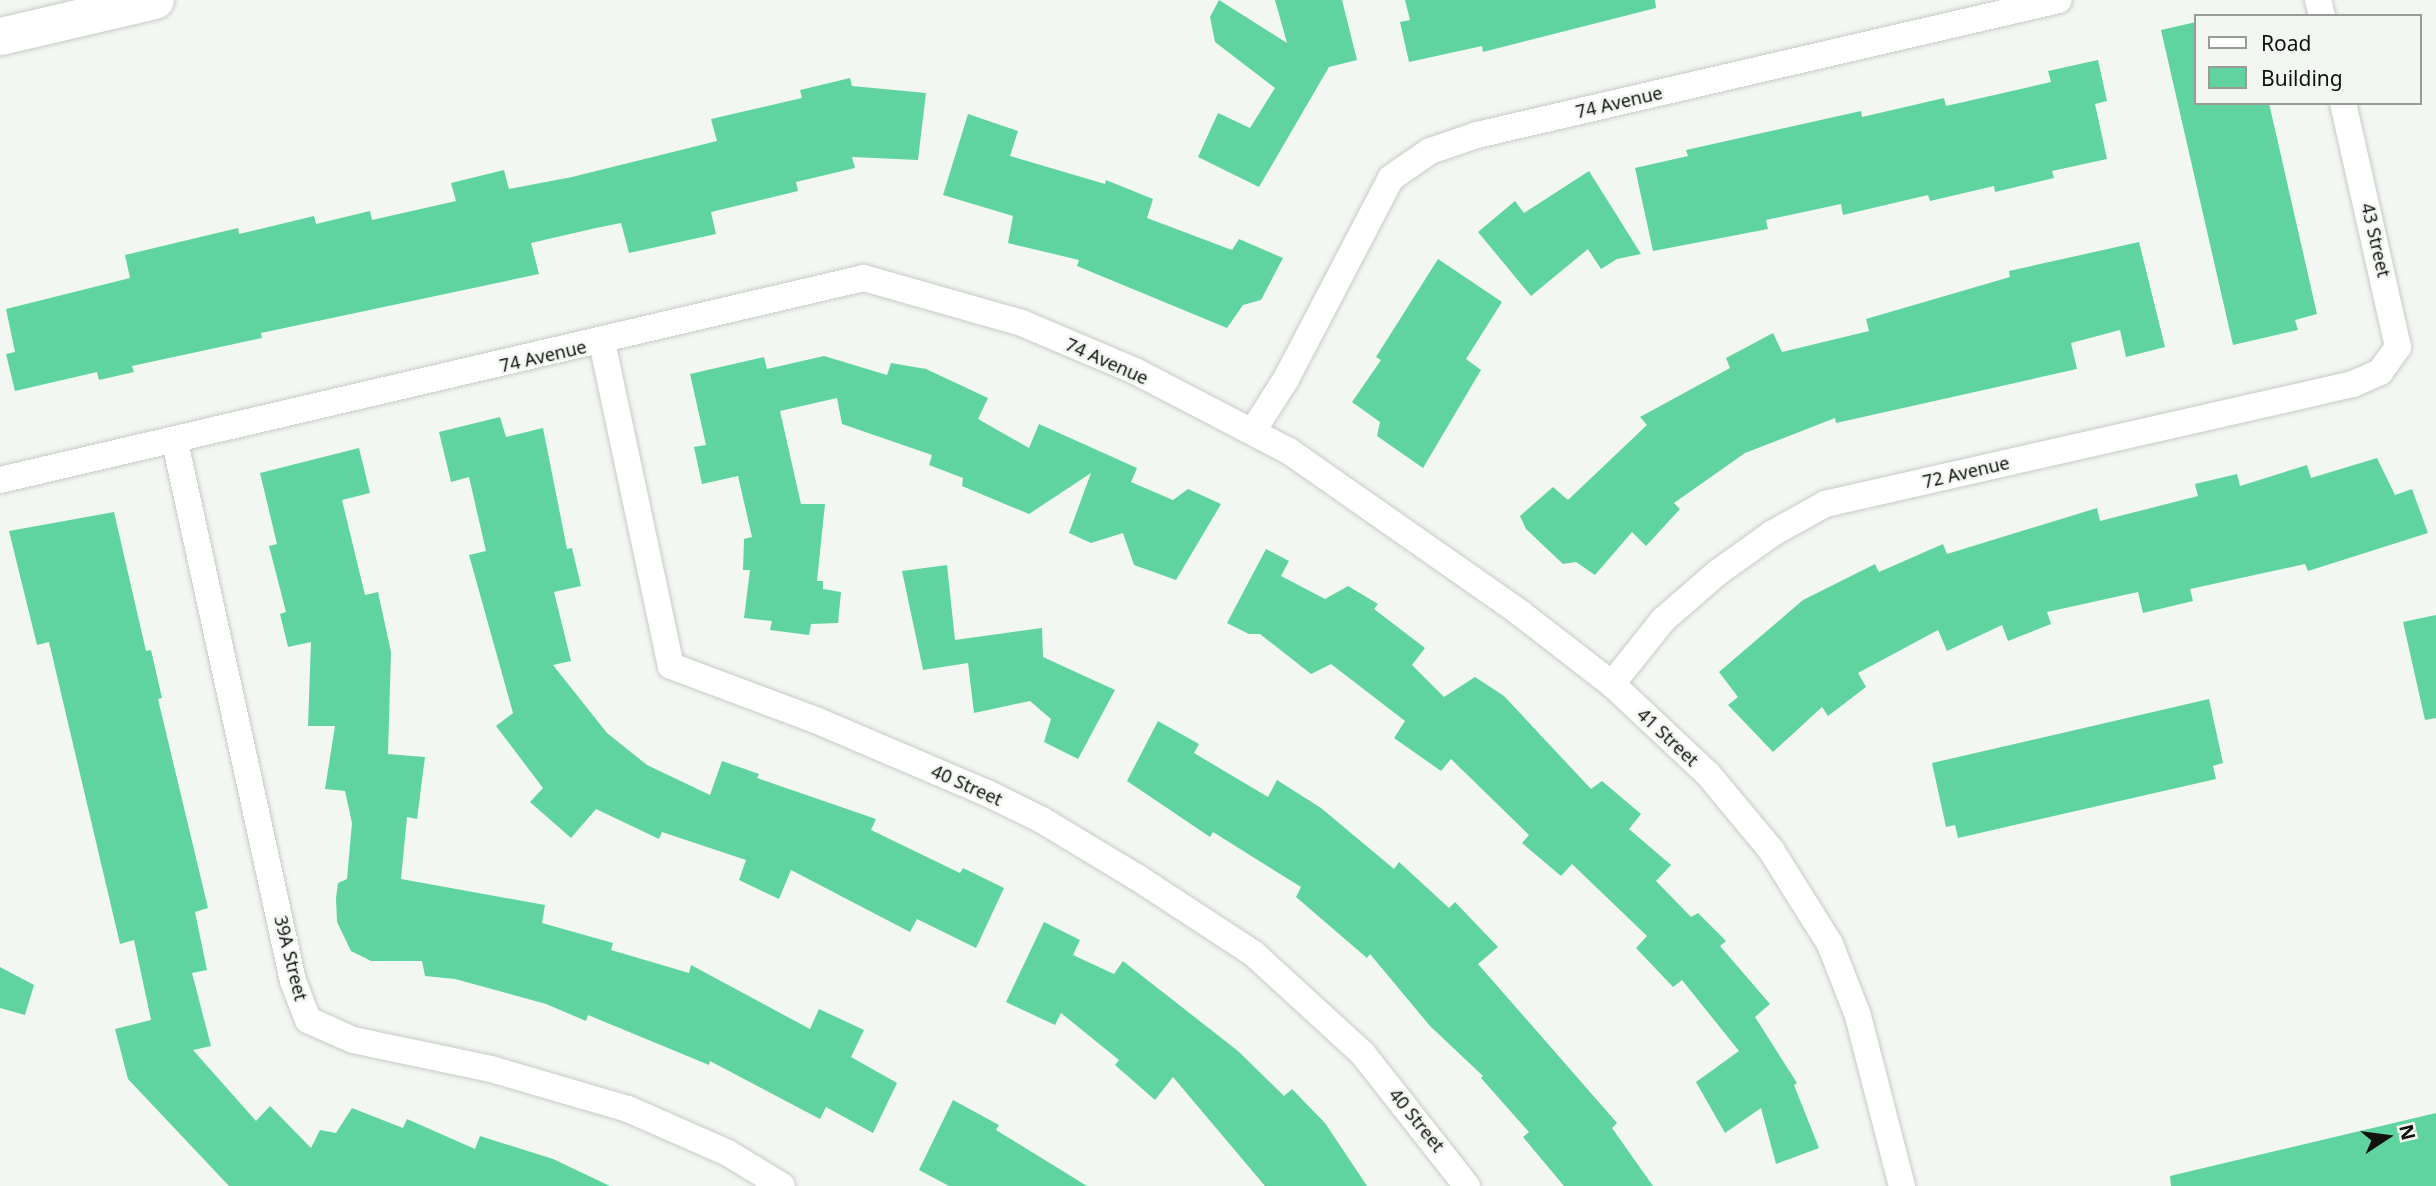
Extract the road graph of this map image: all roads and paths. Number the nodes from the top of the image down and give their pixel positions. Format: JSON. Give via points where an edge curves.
{"nodes":[{"id":1,"x":155,"y":0,"type":"edge"},
{"id":2,"x":2059,"y":0,"type":"edge"},
{"id":3,"x":0,"y":36,"type":"edge"},
{"id":4,"x":2343,"y":105,"type":"edge"},
{"id":5,"x":602,"y":342,"type":"junction"},
{"id":6,"x":2380,"y":372,"type":"joint"},
{"id":7,"x":1253,"y":431,"type":"junction"},
{"id":8,"x":175,"y":442,"type":"junction"},
{"id":9,"x":0,"y":480,"type":"edge"},
{"id":10,"x":1612,"y":684,"type":"junction"},
{"id":11,"x":782,"y":1186,"type":"edge"},
{"id":12,"x":1466,"y":1186,"type":"edge"},
{"id":13,"x":1902,"y":1186,"type":"edge"}],
"edges":[{"from":1,"to":3,"type":"main road"},
{"from":2,"to":7,"type":"street","name":"74 Avenue","via":[[1477,135],[1430,151],[1391,178],[1286,379]]},
{"from":4,"to":6,"type":"street","name":"43 Street","via":[[2398,346]]},
{"from":5,"to":7,"type":"street","name":"74 Avenue","via":[[864,278],[1022,323],[1135,371]]},
{"from":5,"to":8,"type":"street","name":"74 Avenue"},
{"from":5,"to":12,"type":"street","name":"40 Street","via":[[671,666],[818,721],[987,793],[1042,820],[1146,883],[1254,954],[1363,1054]]},
{"from":6,"to":10,"type":"street","name":"72 Avenue","via":[[2353,384],[1825,504],[1773,533],[1717,573],[1663,620]]},
{"from":7,"to":10,"type":"street","name":"41 Street","via":[[1390,518]]},
{"from":8,"to":9,"type":"street","name":"74 Avenue"},
{"from":8,"to":11,"type":"street","name":"39A Street","via":[[293,981],[308,1020],[353,1040],[491,1069],[628,1109],[728,1153]]},
{"from":10,"to":13,"type":"street","name":"41 Street","via":[[1708,774],[1771,850],[1830,944],[1858,1016]]}]}
